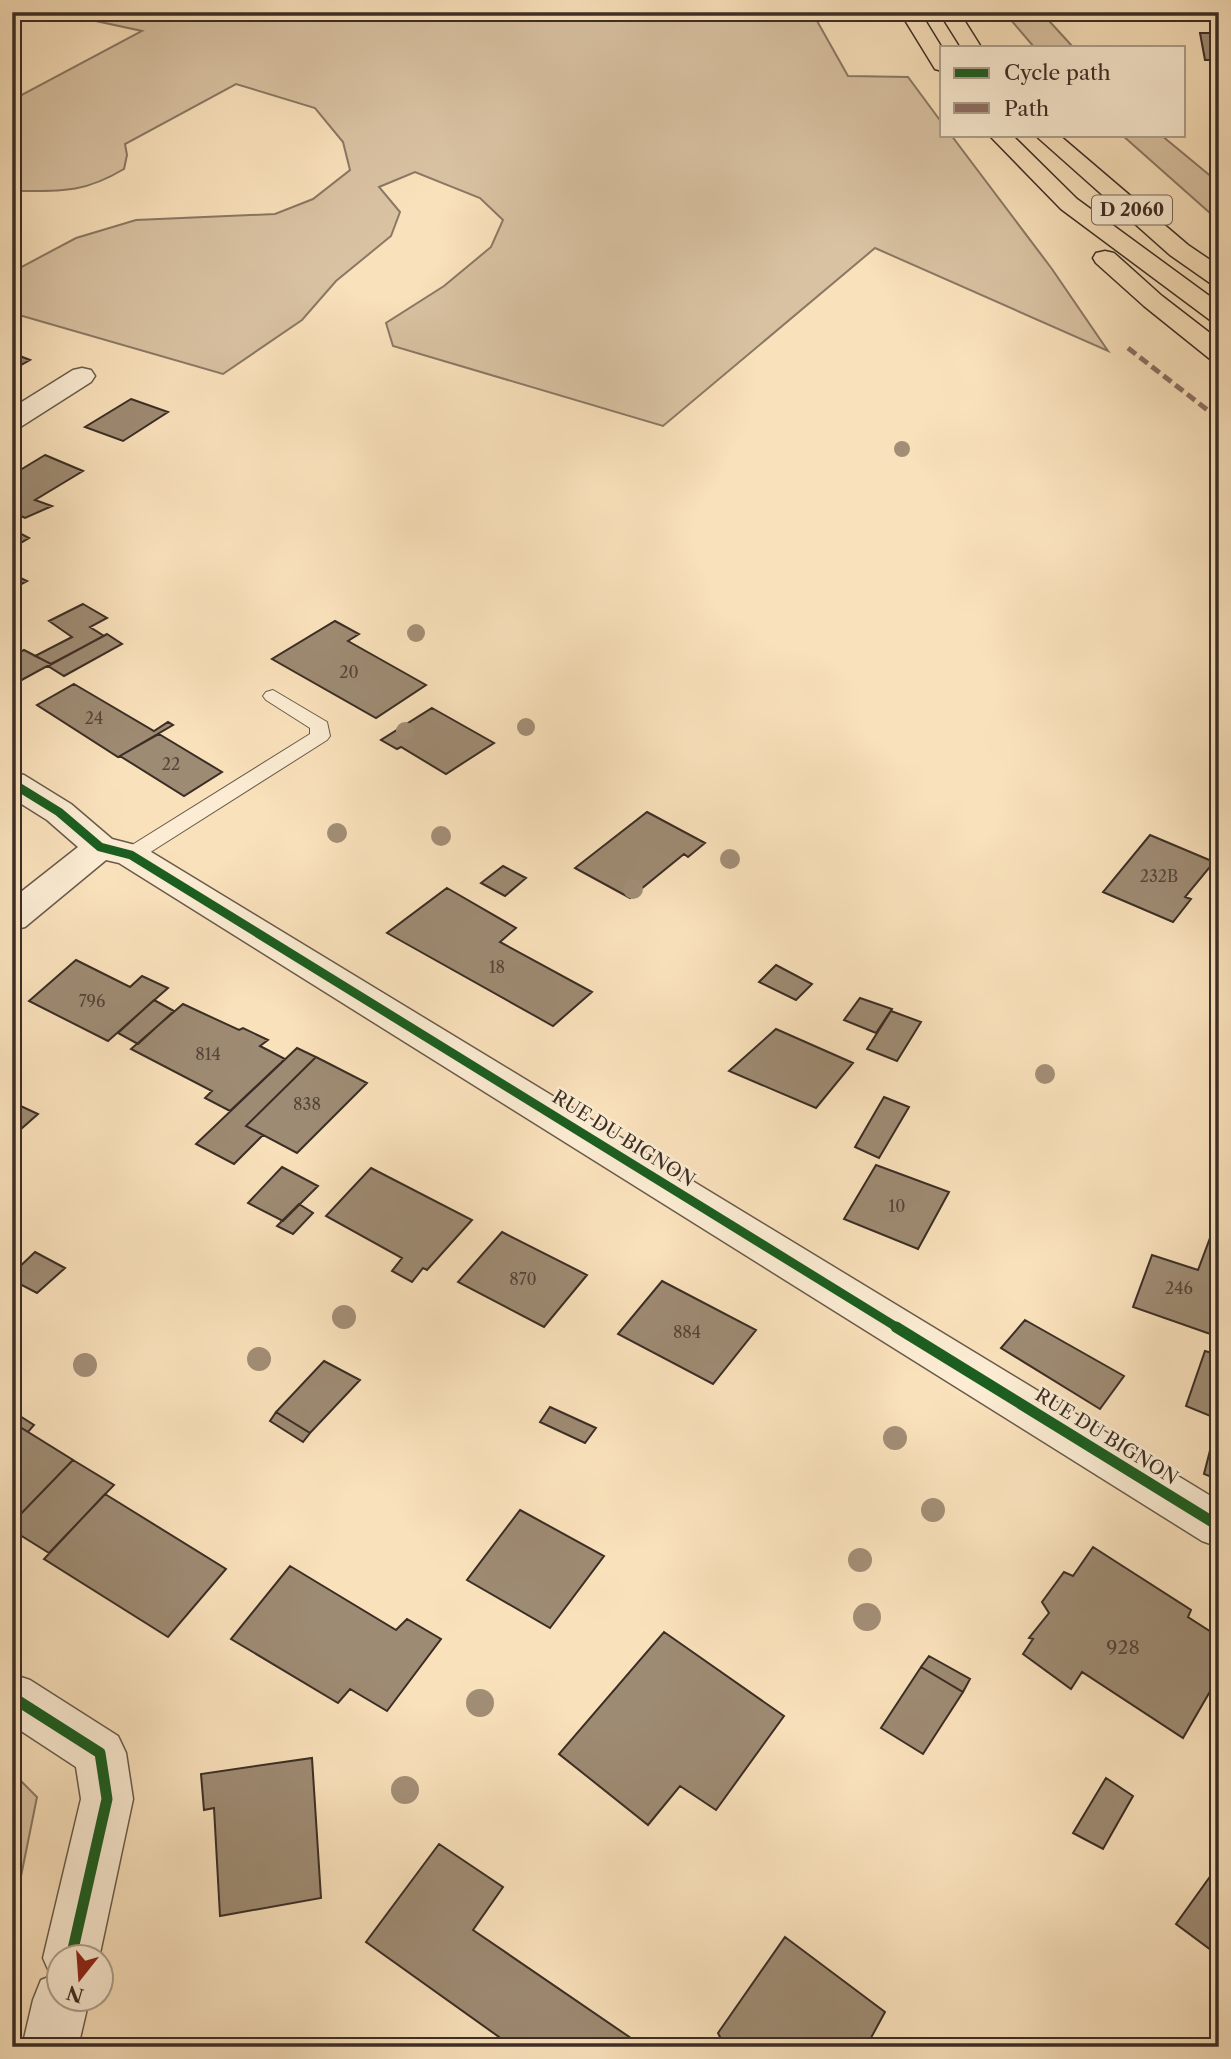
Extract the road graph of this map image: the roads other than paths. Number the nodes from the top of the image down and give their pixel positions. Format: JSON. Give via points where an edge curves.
{"nodes":[{"id":1,"x":910,"y":12,"type":"edge"},
{"id":2,"x":949,"y":12,"type":"edge"},
{"id":3,"x":970,"y":46,"type":"edge"},
{"id":4,"x":940,"y":62,"type":"edge"},
{"id":5,"x":1001,"y":136,"type":"edge"},
{"id":6,"x":1047,"y":136,"type":"edge"},
{"id":7,"x":1069,"y":204,"type":"junction"},
{"id":8,"x":1185,"y":225,"type":"dead end"},
{"id":9,"x":1219,"y":278,"type":"edge"},
{"id":10,"x":1219,"y":315,"type":"edge"},
{"id":11,"x":1219,"y":353,"type":"edge"},
{"id":12,"x":82,"y":376,"type":"dead end"},
{"id":13,"x":12,"y":420,"type":"edge"},
{"id":14,"x":273,"y":696,"type":"dead end"},
{"id":15,"x":12,"y":783,"type":"edge"},
{"id":16,"x":116,"y":851,"type":"junction"},
{"id":17,"x":12,"y":918,"type":"edge"},
{"id":18,"x":1219,"y":1527,"type":"edge"},
{"id":19,"x":18,"y":1711,"type":"edge"},
{"id":20,"x":74,"y":1944,"type":"edge"},
{"id":21,"x":58,"y":2014,"type":"edge"},
{"id":22,"x":50,"y":2047,"type":"edge"}],
"edges":[{"from":1,"to":4,"type":"main road"},
{"from":2,"to":3,"type":"main road"},
{"from":5,"to":7,"type":"main road","number":"D 2060"},
{"from":6,"to":8,"type":"main road"},
{"from":6,"to":9,"type":"main road","number":"D 2060","via":[[1179,250]]},
{"from":7,"to":10,"type":"main road","number":"D 2060"},
{"from":7,"to":11,"type":"main road","via":[[1098,252]]},
{"from":12,"to":13,"type":"street"},
{"from":14,"to":16,"type":"lane","via":[[320,726],[320,736]]},
{"from":15,"to":16,"type":"street","name":"RUE DU BIGNON"},
{"from":16,"to":17,"type":"street"},
{"from":16,"to":18,"type":"street","name":"RUE DU BIGNON"},
{"from":19,"to":20,"type":"street","via":[[100,1754],[107,1799]]},
{"from":21,"to":22,"type":"street"}]}
